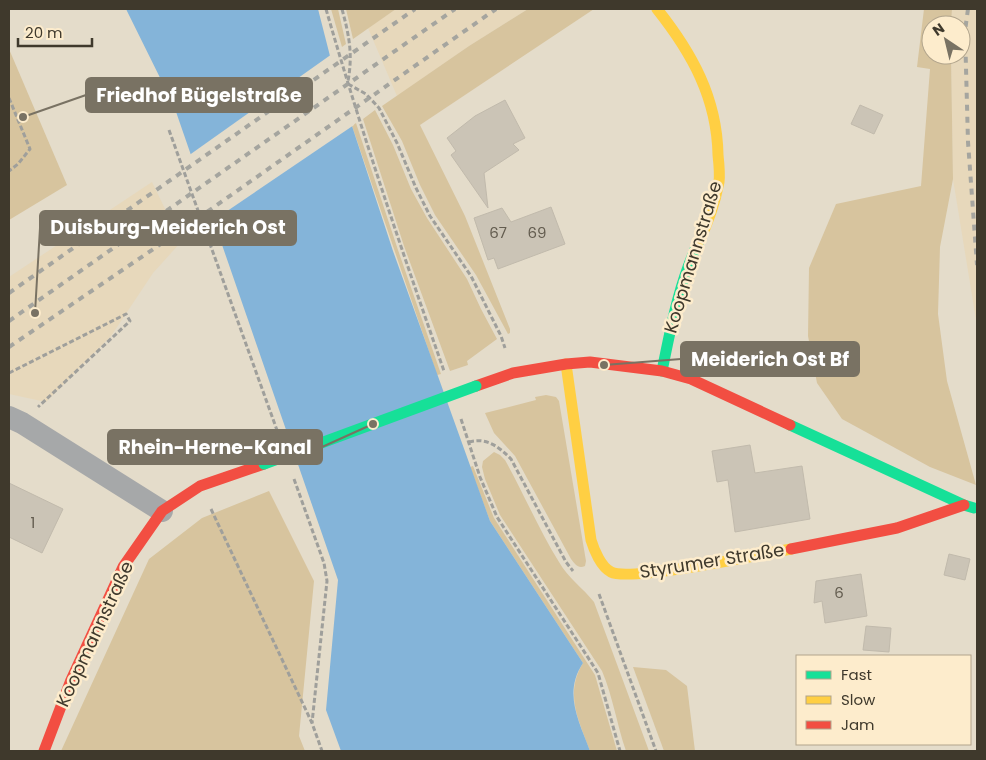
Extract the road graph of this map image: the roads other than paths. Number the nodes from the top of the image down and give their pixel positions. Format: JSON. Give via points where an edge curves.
{"nodes":[{"id":1,"x":656,"y":9,"type":"edge"},
{"id":2,"x":566,"y":364,"type":"junction"},
{"id":3,"x":662,"y":371,"type":"junction"},
{"id":4,"x":15,"y":420,"type":"edge"},
{"id":5,"x":964,"y":505,"type":"junction"},
{"id":6,"x":977,"y":509,"type":"edge"},
{"id":7,"x":162,"y":511,"type":"junction"},
{"id":8,"x":44,"y":751,"type":"edge"}],
"edges":[{"from":1,"to":3,"type":"street","name":"Koopmannstraße","via":[[694,62],[710,102],[718,140],[719,181],[707,224],[688,263]]},
{"from":2,"to":3,"type":"street","name":"Koopmannstraße","via":[[590,362]]},
{"from":2,"to":5,"type":"street","name":"Styrumer Straße","via":[[591,540],[595,554],[611,572],[627,575],[716,563],[897,528]]},
{"from":2,"to":7,"type":"street","name":"Koopmannstraße","bridge":true,"via":[[513,373],[200,486]]},
{"from":3,"to":5,"type":"street","name":"Koopmannstraße","via":[[691,379]]},
{"from":4,"to":7,"type":"street"},
{"from":5,"to":6,"type":"street"},
{"from":7,"to":8,"type":"street","name":"Koopmannstraße","via":[[123,566]]}]}
